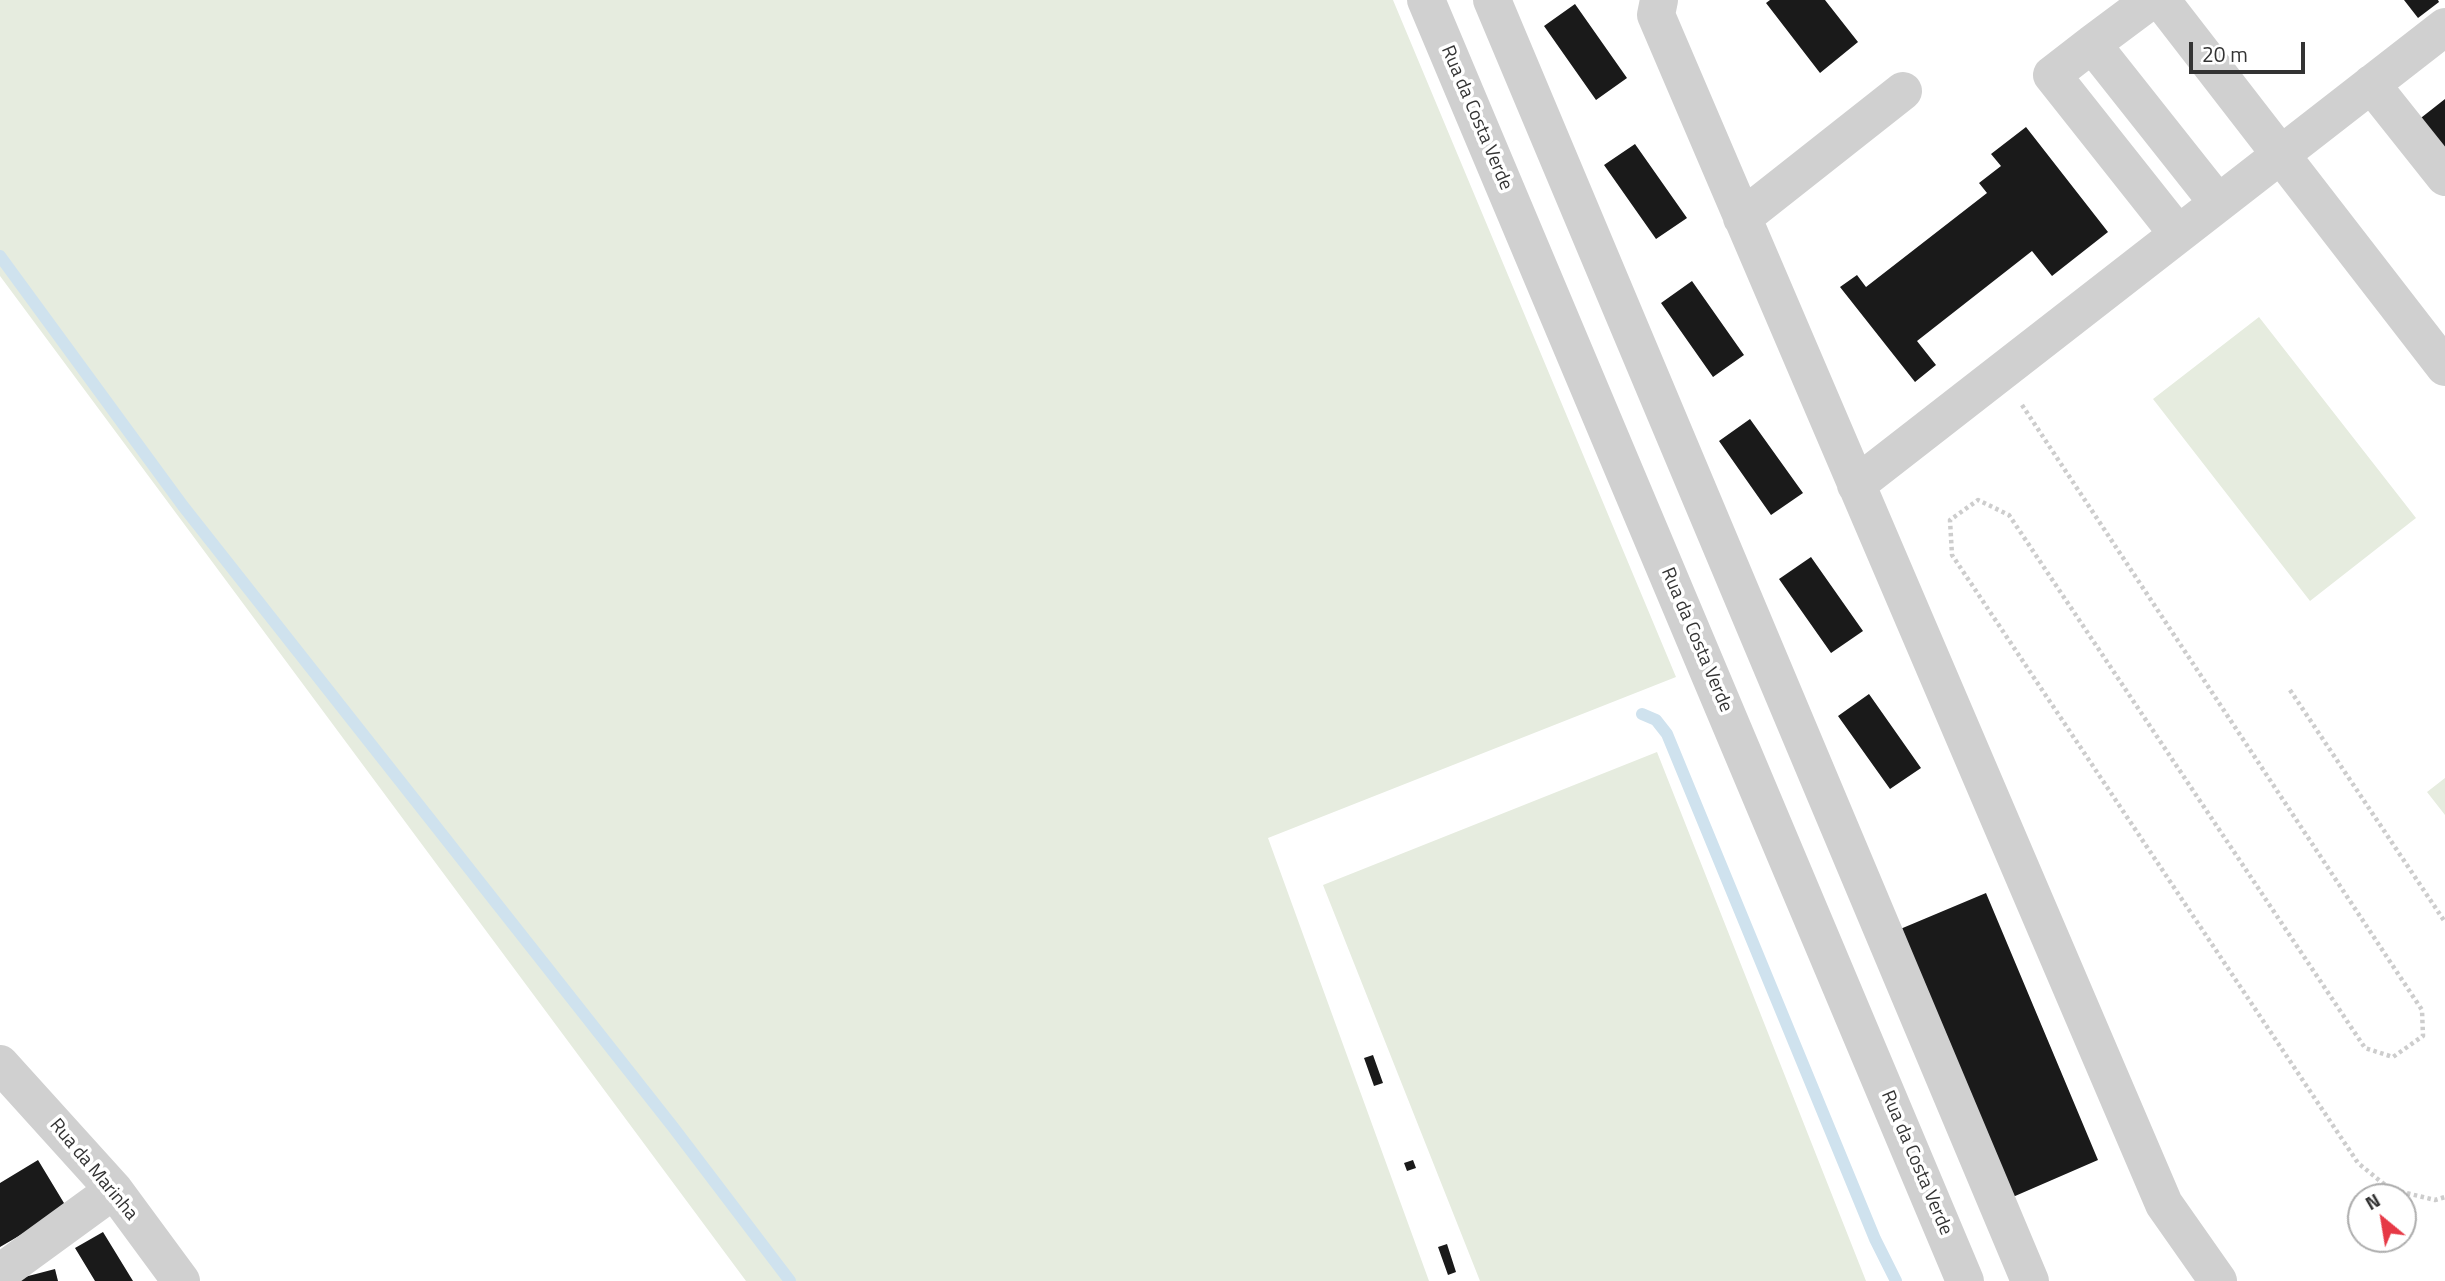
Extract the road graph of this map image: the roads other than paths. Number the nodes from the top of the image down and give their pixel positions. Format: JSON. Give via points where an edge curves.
{"nodes":[{"id":1,"x":1426,"y":0,"type":"edge"},
{"id":2,"x":1492,"y":0,"type":"edge"},
{"id":3,"x":1659,"y":0,"type":"edge"},
{"id":4,"x":2151,"y":0,"type":"edge"},
{"id":5,"x":2161,"y":0,"type":"edge"},
{"id":6,"x":2445,"y":27,"type":"edge"},
{"id":7,"x":2092,"y":44,"type":"junction"},
{"id":8,"x":2371,"y":84,"type":"junction"},
{"id":9,"x":1903,"y":91,"type":"dead end"},
{"id":10,"x":2280,"y":154,"type":"junction"},
{"id":11,"x":2445,"y":177,"type":"edge"},
{"id":12,"x":2218,"y":203,"type":"junction"},
{"id":13,"x":1742,"y":218,"type":"junction"},
{"id":14,"x":2178,"y":234,"type":"junction"},
{"id":15,"x":2445,"y":367,"type":"edge"},
{"id":16,"x":1856,"y":485,"type":"junction"},
{"id":17,"x":0,"y":1064,"type":"edge"},
{"id":18,"x":114,"y":1190,"type":"junction"},
{"id":19,"x":0,"y":1273,"type":"edge"},
{"id":20,"x":181,"y":1281,"type":"edge"},
{"id":21,"x":1965,"y":1281,"type":"edge"},
{"id":22,"x":2030,"y":1281,"type":"edge"},
{"id":23,"x":2218,"y":1281,"type":"edge"}],
"edges":[{"from":1,"to":21,"type":"street","name":"Rua da Costa Verde"},
{"from":2,"to":22,"type":"street"},
{"from":3,"to":13,"type":"street","via":[[1656,15]]},
{"from":4,"to":7,"type":"street"},
{"from":5,"to":10,"type":"street"},
{"from":6,"to":8,"type":"street"},
{"from":7,"to":12,"type":"street"},
{"from":7,"to":14,"type":"street","via":[[2052,75]]},
{"from":8,"to":10,"type":"street"},
{"from":8,"to":11,"type":"street"},
{"from":9,"to":13,"type":"street"},
{"from":10,"to":12,"type":"street"},
{"from":10,"to":15,"type":"street"},
{"from":12,"to":14,"type":"street"},
{"from":13,"to":16,"type":"street"},
{"from":14,"to":16,"type":"street"},
{"from":16,"to":23,"type":"street","via":[[2164,1204]]},
{"from":17,"to":18,"type":"street","name":"Rua da Marinha"},
{"from":18,"to":19,"type":"street"},
{"from":18,"to":20,"type":"street","name":"Rua da Marinha"}]}
